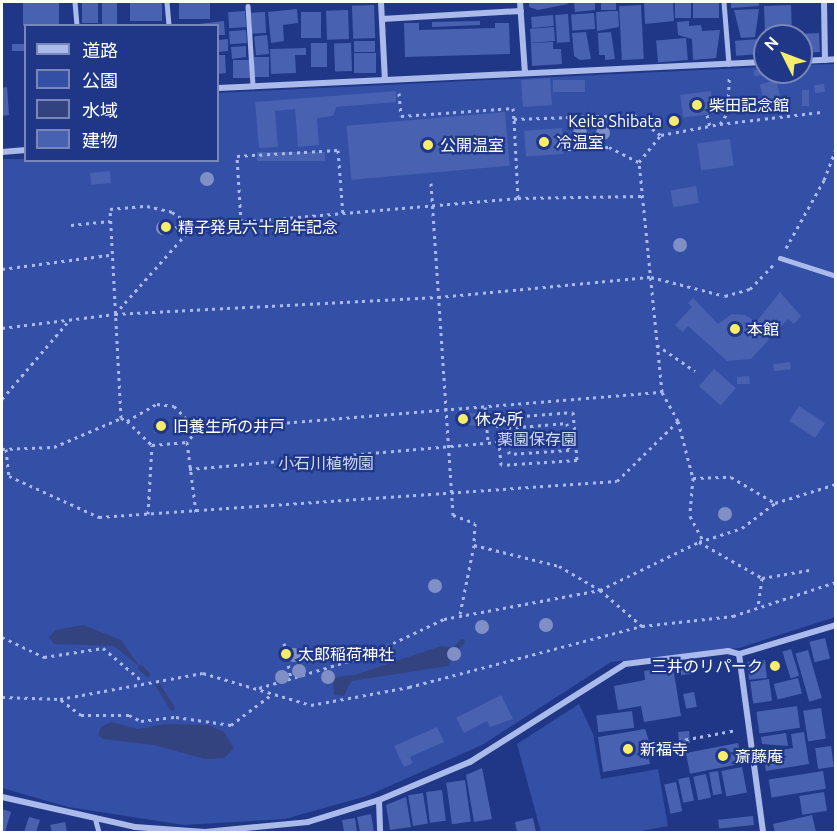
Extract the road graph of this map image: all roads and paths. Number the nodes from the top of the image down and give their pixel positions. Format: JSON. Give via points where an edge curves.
{"nodes":[{"id":1,"x":75,"y":2,"type":"edge"},
{"id":2,"x":168,"y":2,"type":"edge"},
{"id":3,"x":381,"y":2,"type":"edge"},
{"id":4,"x":520,"y":2,"type":"edge"},
{"id":5,"x":724,"y":2,"type":"edge"},
{"id":6,"x":824,"y":2,"type":"edge"},
{"id":7,"x":248,"y":6,"type":"dead end"},
{"id":8,"x":521,"y":11,"type":"junction"},
{"id":9,"x":382,"y":19,"type":"junction"},
{"id":10,"x":77,"y":24,"type":"edge"},
{"id":11,"x":169,"y":24,"type":"edge"},
{"id":12,"x":836,"y":59,"type":"edge"},
{"id":13,"x":813,"y":60,"type":"edge"},
{"id":14,"x":825,"y":60,"type":"junction"},
{"id":15,"x":753,"y":63,"type":"edge"},
{"id":16,"x":729,"y":64,"type":"junction"},
{"id":17,"x":525,"y":73,"type":"junction"},
{"id":18,"x":385,"y":80,"type":"junction"},
{"id":19,"x":253,"y":86,"type":"junction"},
{"id":20,"x":219,"y":88,"type":"edge"},
{"id":21,"x":399,"y":93,"type":"dead end"},
{"id":22,"x":821,"y":112,"type":"dead end"},
{"id":23,"x":707,"y":115,"type":"dead end"},
{"id":24,"x":514,"y":118,"type":"junction"},
{"id":25,"x":720,"y":124,"type":"junction"},
{"id":26,"x":710,"y":126,"type":"junction"},
{"id":27,"x":661,"y":135,"type":"junction"},
{"id":28,"x":836,"y":148,"type":"edge"},
{"id":29,"x":568,"y":149,"type":"dead end"},
{"id":30,"x":24,"y":150,"type":"edge"},
{"id":31,"x":2,"y":152,"type":"edge"},
{"id":32,"x":639,"y":162,"type":"junction"},
{"id":33,"x":836,"y":163,"type":"edge"},
{"id":34,"x":830,"y":166,"type":"junction"},
{"id":35,"x":431,"y":183,"type":"dead end"},
{"id":36,"x":643,"y":196,"type":"junction"},
{"id":37,"x":518,"y":198,"type":"junction"},
{"id":38,"x":433,"y":208,"type":"junction"},
{"id":39,"x":343,"y":215,"type":"junction"},
{"id":40,"x":110,"y":221,"type":"junction"},
{"id":41,"x":241,"y":222,"type":"junction"},
{"id":42,"x":71,"y":225,"type":"dead end"},
{"id":43,"x":193,"y":226,"type":"junction"},
{"id":44,"x":168,"y":228,"type":"dead end"},
{"id":45,"x":110,"y":255,"type":"junction"},
{"id":46,"x":780,"y":258,"type":"junction"},
{"id":47,"x":2,"y":269,"type":"edge"},
{"id":48,"x":836,"y":276,"type":"edge"},
{"id":49,"x":651,"y":277,"type":"junction"},
{"id":50,"x":438,"y":297,"type":"junction"},
{"id":51,"x":114,"y":315,"type":"junction"},
{"id":52,"x":68,"y":322,"type":"junction"},
{"id":53,"x":2,"y":328,"type":"edge"},
{"id":54,"x":657,"y":345,"type":"junction"},
{"id":55,"x":695,"y":370,"type":"dead end"},
{"id":56,"x":662,"y":392,"type":"junction"},
{"id":57,"x":2,"y":399,"type":"edge"},
{"id":58,"x":485,"y":407,"type":"junction"},
{"id":59,"x":446,"y":411,"type":"junction"},
{"id":60,"x":121,"y":418,"type":"junction"},
{"id":61,"x":127,"y":421,"type":"junction"},
{"id":62,"x":678,"y":421,"type":"junction"},
{"id":63,"x":197,"y":430,"type":"junction"},
{"id":64,"x":568,"y":436,"type":"junction"},
{"id":65,"x":575,"y":436,"type":"junction"},
{"id":66,"x":509,"y":441,"type":"junction"},
{"id":67,"x":187,"y":442,"type":"junction"},
{"id":68,"x":499,"y":442,"type":"junction"},
{"id":69,"x":488,"y":443,"type":"junction"},
{"id":70,"x":152,"y":445,"type":"junction"},
{"id":71,"x":4,"y":449,"type":"edge"},
{"id":72,"x":446,"y":450,"type":"junction"},
{"id":73,"x":189,"y":469,"type":"junction"},
{"id":74,"x":693,"y":478,"type":"junction"},
{"id":75,"x":836,"y":484,"type":"edge"},
{"id":76,"x":450,"y":494,"type":"junction"},
{"id":77,"x":775,"y":503,"type":"junction"},
{"id":78,"x":196,"y":512,"type":"junction"},
{"id":79,"x":148,"y":514,"type":"junction"},
{"id":80,"x":701,"y":541,"type":"junction"},
{"id":81,"x":474,"y":546,"type":"junction"},
{"id":82,"x":809,"y":570,"type":"dead end"},
{"id":83,"x":762,"y":578,"type":"junction"},
{"id":84,"x":836,"y":582,"type":"edge"},
{"id":85,"x":600,"y":590,"type":"junction"},
{"id":86,"x":758,"y":606,"type":"junction"},
{"id":87,"x":460,"y":615,"type":"junction"},
{"id":88,"x":836,"y":625,"type":"edge"},
{"id":89,"x":642,"y":626,"type":"junction"},
{"id":90,"x":2,"y":637,"type":"edge"},
{"id":91,"x":284,"y":643,"type":"dead end"},
{"id":92,"x":739,"y":654,"type":"junction"},
{"id":93,"x":291,"y":678,"type":"junction"},
{"id":94,"x":142,"y":681,"type":"junction"},
{"id":95,"x":259,"y":688,"type":"junction"},
{"id":96,"x":271,"y":695,"type":"junction"},
{"id":97,"x":2,"y":697,"type":"edge"},
{"id":98,"x":60,"y":699,"type":"junction"},
{"id":99,"x":748,"y":728,"type":"junction"},
{"id":100,"x":656,"y":745,"type":"dead end"},
{"id":101,"x":2,"y":797,"type":"edge"},
{"id":102,"x":379,"y":800,"type":"junction"},
{"id":103,"x":96,"y":821,"type":"junction"},
{"id":104,"x":99,"y":832,"type":"edge"},
{"id":105,"x":380,"y":832,"type":"edge"},
{"id":106,"x":763,"y":832,"type":"edge"}],
"edges":[{"from":1,"to":10,"type":"lane"},
{"from":2,"to":11,"type":"lane"},
{"from":3,"to":9,"type":"street"},
{"from":4,"to":8,"type":"street"},
{"from":5,"to":16,"type":"lane"},
{"from":6,"to":14,"type":"street"},
{"from":7,"to":19,"type":"lane"},
{"from":8,"to":9,"type":"street"},
{"from":8,"to":17,"type":"street"},
{"from":9,"to":18,"type":"street"},
{"from":12,"to":14,"type":"street"},
{"from":13,"to":14,"type":"street"},
{"from":15,"to":16,"type":"street"},
{"from":16,"to":17,"type":"street"},
{"from":16,"to":25,"type":"path","via":[[728,112]]},
{"from":17,"to":18,"type":"street"},
{"from":18,"to":19,"type":"street"},
{"from":19,"to":20,"type":"street"},
{"from":21,"to":24,"type":"path","via":[[401,116],[513,108]]},
{"from":22,"to":25,"type":"path"},
{"from":23,"to":26,"type":"path"},
{"from":24,"to":27,"type":"path","via":[[634,115]]},
{"from":24,"to":37,"type":"path"},
{"from":25,"to":26,"type":"path"},
{"from":26,"to":27,"type":"path"},
{"from":27,"to":32,"type":"path"},
{"from":28,"to":34,"type":"path"},
{"from":29,"to":32,"type":"path","via":[[609,147]]},
{"from":30,"to":31,"type":"street"},
{"from":32,"to":36,"type":"path"},
{"from":33,"to":34,"type":"path"},
{"from":34,"to":46,"type":"path"},
{"from":35,"to":38,"type":"path"},
{"from":36,"to":37,"type":"path"},
{"from":36,"to":49,"type":"path"},
{"from":37,"to":38,"type":"path"},
{"from":38,"to":39,"type":"path"},
{"from":38,"to":50,"type":"path"},
{"from":39,"to":41,"type":"path"},
{"from":39,"to":41,"type":"path","via":[[338,150],[237,156]]},
{"from":40,"to":42,"type":"path"},
{"from":40,"to":43,"type":"path","via":[[110,209],[147,206],[172,212]]},
{"from":40,"to":45,"type":"path"},
{"from":41,"to":43,"type":"path"},
{"from":43,"to":44,"type":"path"},
{"from":43,"to":51,"type":"path"},
{"from":45,"to":47,"type":"path"},
{"from":45,"to":51,"type":"path"},
{"from":46,"to":48,"type":"lane"},
{"from":46,"to":49,"type":"path","via":[[750,289],[725,296]]},
{"from":49,"to":50,"type":"path"},
{"from":49,"to":54,"type":"path"},
{"from":50,"to":51,"type":"path"},
{"from":50,"to":59,"type":"path"},
{"from":51,"to":52,"type":"path"},
{"from":51,"to":60,"type":"path"},
{"from":52,"to":53,"type":"path"},
{"from":52,"to":57,"type":"path"},
{"from":54,"to":55,"type":"path"},
{"from":54,"to":56,"type":"path"},
{"from":56,"to":58,"type":"path"},
{"from":56,"to":62,"type":"path"},
{"from":58,"to":59,"type":"path"},
{"from":58,"to":69,"type":"path"},
{"from":59,"to":63,"type":"path"},
{"from":59,"to":72,"type":"path"},
{"from":60,"to":61,"type":"path"},
{"from":60,"to":71,"type":"path","via":[[54,447]]},
{"from":61,"to":63,"type":"path","via":[[157,404],[174,406]]},
{"from":61,"to":70,"type":"path"},
{"from":62,"to":74,"type":"path"},
{"from":62,"to":76,"type":"path","via":[[616,482]]},
{"from":63,"to":67,"type":"path"},
{"from":64,"to":65,"type":"path"},
{"from":64,"to":66,"type":"path","via":[[568,450],[510,454]]},
{"from":64,"to":66,"type":"path","via":[[567,423],[508,428]]},
{"from":65,"to":68,"type":"path","via":[[577,460],[501,465]]},
{"from":65,"to":68,"type":"path","via":[[573,412],[508,417],[497,418]]},
{"from":66,"to":68,"type":"path"},
{"from":67,"to":70,"type":"path"},
{"from":67,"to":73,"type":"path"},
{"from":68,"to":69,"type":"path"},
{"from":69,"to":72,"type":"path"},
{"from":70,"to":79,"type":"path"},
{"from":71,"to":79,"type":"path","via":[[9,476],[79,508],[99,517]]},
{"from":72,"to":73,"type":"path"},
{"from":72,"to":76,"type":"path"},
{"from":73,"to":78,"type":"path"},
{"from":74,"to":77,"type":"path","via":[[732,477]]},
{"from":74,"to":80,"type":"path","via":[[690,516]]},
{"from":75,"to":77,"type":"path"},
{"from":76,"to":78,"type":"path"},
{"from":76,"to":81,"type":"path","via":[[453,515],[475,523]]},
{"from":77,"to":80,"type":"path","via":[[742,528]]},
{"from":78,"to":79,"type":"path"},
{"from":80,"to":83,"type":"path"},
{"from":80,"to":85,"type":"path"},
{"from":81,"to":85,"type":"path","via":[[559,566]]},
{"from":81,"to":87,"type":"path"},
{"from":82,"to":83,"type":"path"},
{"from":83,"to":86,"type":"path"},
{"from":84,"to":86,"type":"path"},
{"from":85,"to":87,"type":"path"},
{"from":85,"to":89,"type":"path"},
{"from":86,"to":89,"type":"path","via":[[733,616]]},
{"from":87,"to":93,"type":"path","via":[[366,656]]},
{"from":88,"to":92,"type":"street"},
{"from":89,"to":96,"type":"path","via":[[409,687],[311,705]]},
{"from":90,"to":94,"type":"path","via":[[44,657],[103,648]]},
{"from":91,"to":93,"type":"path"},
{"from":92,"to":99,"type":"street"},
{"from":92,"to":102,"type":"street","via":[[728,651],[625,664],[470,762]]},
{"from":93,"to":95,"type":"path"},
{"from":94,"to":95,"type":"path","via":[[203,673]]},
{"from":94,"to":98,"type":"path"},
{"from":95,"to":96,"type":"path"},
{"from":96,"to":98,"type":"path","via":[[231,725],[176,717],[141,721],[129,715],[81,715]]},
{"from":97,"to":98,"type":"path"},
{"from":99,"to":100,"type":"path"},
{"from":99,"to":106,"type":"street"},
{"from":101,"to":103,"type":"street"},
{"from":102,"to":103,"type":"street","via":[[269,828],[205,832]]},
{"from":102,"to":105,"type":"street"},
{"from":103,"to":104,"type":"lane"}]}
